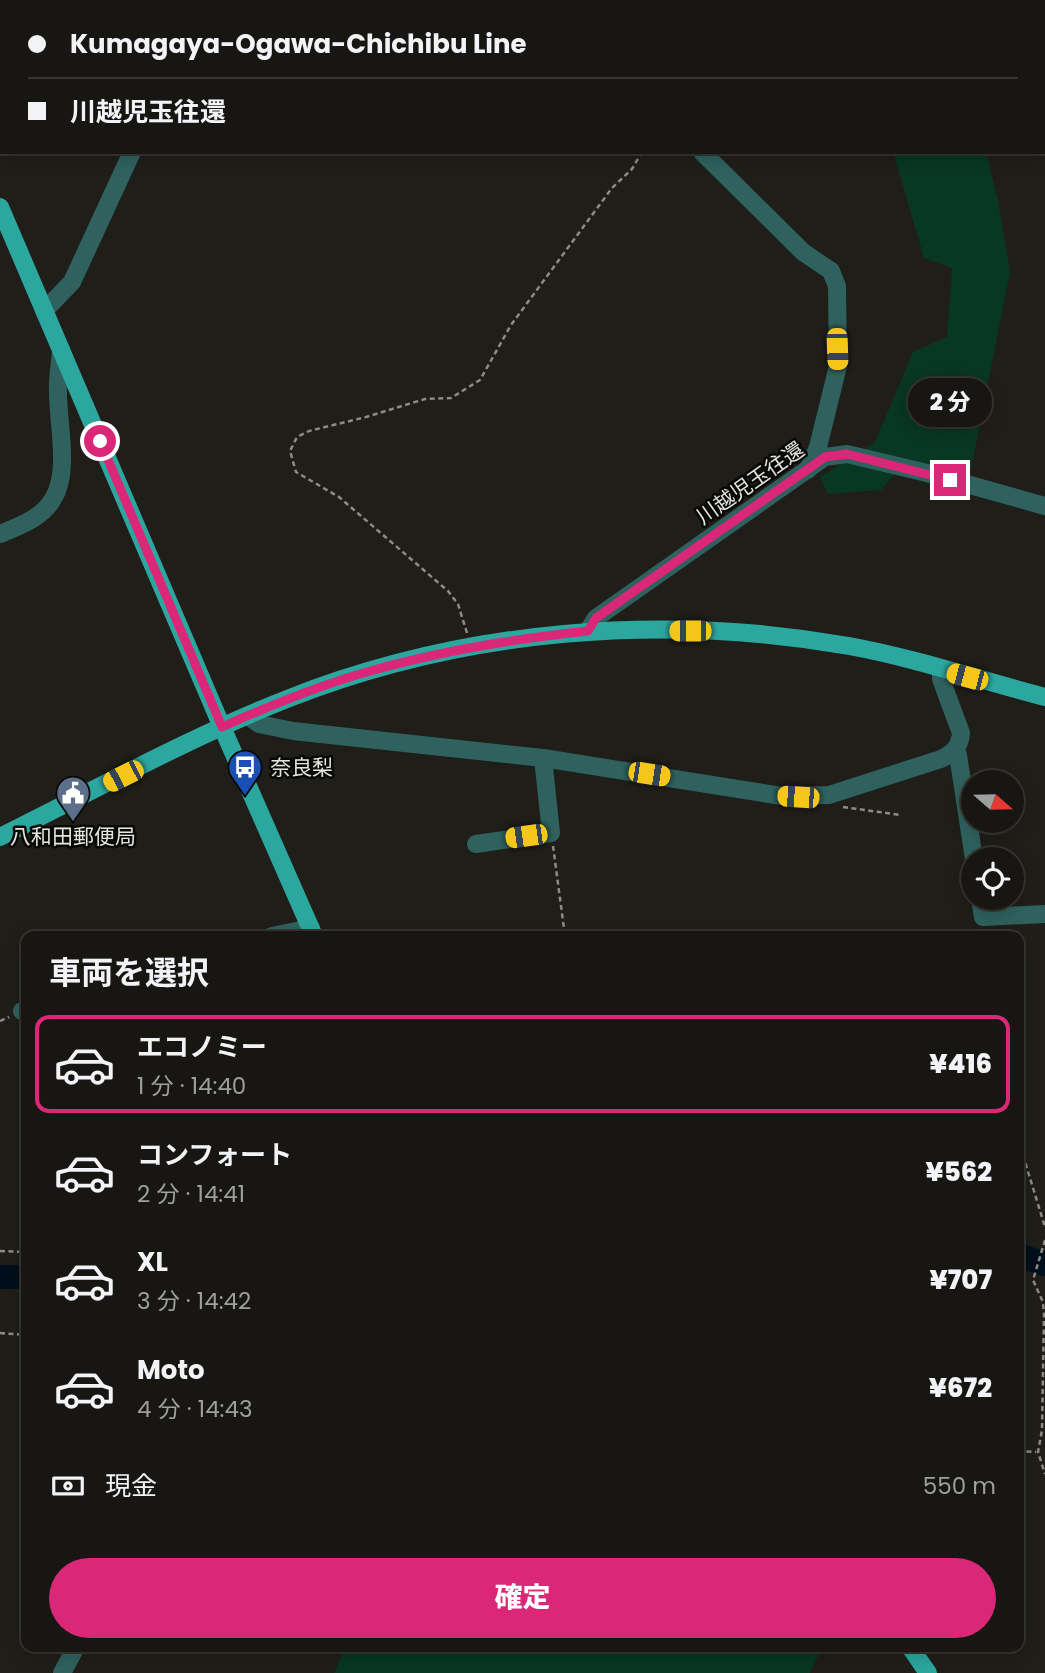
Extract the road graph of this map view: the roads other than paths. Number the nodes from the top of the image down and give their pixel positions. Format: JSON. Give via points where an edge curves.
{"nodes":[{"id":1,"x":131,"y":154,"type":"edge"},
{"id":2,"x":704,"y":154,"type":"edge"},
{"id":3,"x":0,"y":207,"type":"edge"},
{"id":4,"x":44,"y":311,"type":"junction"},
{"id":5,"x":61,"y":350,"type":"junction"},
{"id":6,"x":808,"y":470,"type":"junction"},
{"id":7,"x":1045,"y":506,"type":"edge"},
{"id":8,"x":0,"y":534,"type":"edge"},
{"id":9,"x":588,"y":631,"type":"junction"},
{"id":10,"x":941,"y":670,"type":"junction"},
{"id":11,"x":1045,"y":697,"type":"edge"},
{"id":12,"x":248,"y":716,"type":"junction"},
{"id":13,"x":222,"y":727,"type":"junction"},
{"id":14,"x":955,"y":750,"type":"junction"},
{"id":15,"x":543,"y":758,"type":"junction"},
{"id":16,"x":0,"y":837,"type":"edge"},
{"id":17,"x":476,"y":844,"type":"dead end"},
{"id":18,"x":972,"y":847,"type":"edge"},
{"id":19,"x":982,"y":910,"type":"edge"},
{"id":20,"x":1045,"y":914,"type":"edge"},
{"id":21,"x":313,"y":931,"type":"edge"},
{"id":22,"x":73,"y":1652,"type":"edge"},
{"id":23,"x":913,"y":1652,"type":"edge"},
{"id":24,"x":62,"y":1673,"type":"edge"},
{"id":25,"x":928,"y":1673,"type":"edge"}],
"edges":[{"from":1,"to":4,"type":"street","via":[[72,282]]},
{"from":2,"to":6,"type":"street","via":[[803,252],[831,271],[837,286],[838,366]]},
{"from":3,"to":4,"type":"main road"},
{"from":4,"to":5,"type":"main road"},
{"from":5,"to":8,"type":"street","via":[[59,488],[41,513]]},
{"from":5,"to":13,"type":"main road"},
{"from":6,"to":7,"type":"street","name":"川越児玉往還","via":[[825,457],[847,454]]},
{"from":6,"to":9,"type":"street","name":"川越児玉往還","via":[[596,618]]},
{"from":9,"to":10,"type":"main road","via":[[797,638],[883,653]]},
{"from":9,"to":12,"type":"main road","via":[[472,646],[366,672]]},
{"from":10,"to":11,"type":"main road"},
{"from":10,"to":14,"type":"street","via":[[961,733]]},
{"from":12,"to":13,"type":"main road"},
{"from":12,"to":15,"type":"street","via":[[260,724],[293,731]]},
{"from":13,"to":16,"type":"main road"},
{"from":13,"to":21,"type":"main road"},
{"from":14,"to":15,"type":"street","via":[[814,796],[782,796]]},
{"from":14,"to":18,"type":"street"},
{"from":15,"to":17,"type":"street","via":[[551,833]]},
{"from":19,"to":20,"type":"street","via":[[983,918]]},
{"from":22,"to":24,"type":"street"},
{"from":23,"to":25,"type":"main road"}]}
